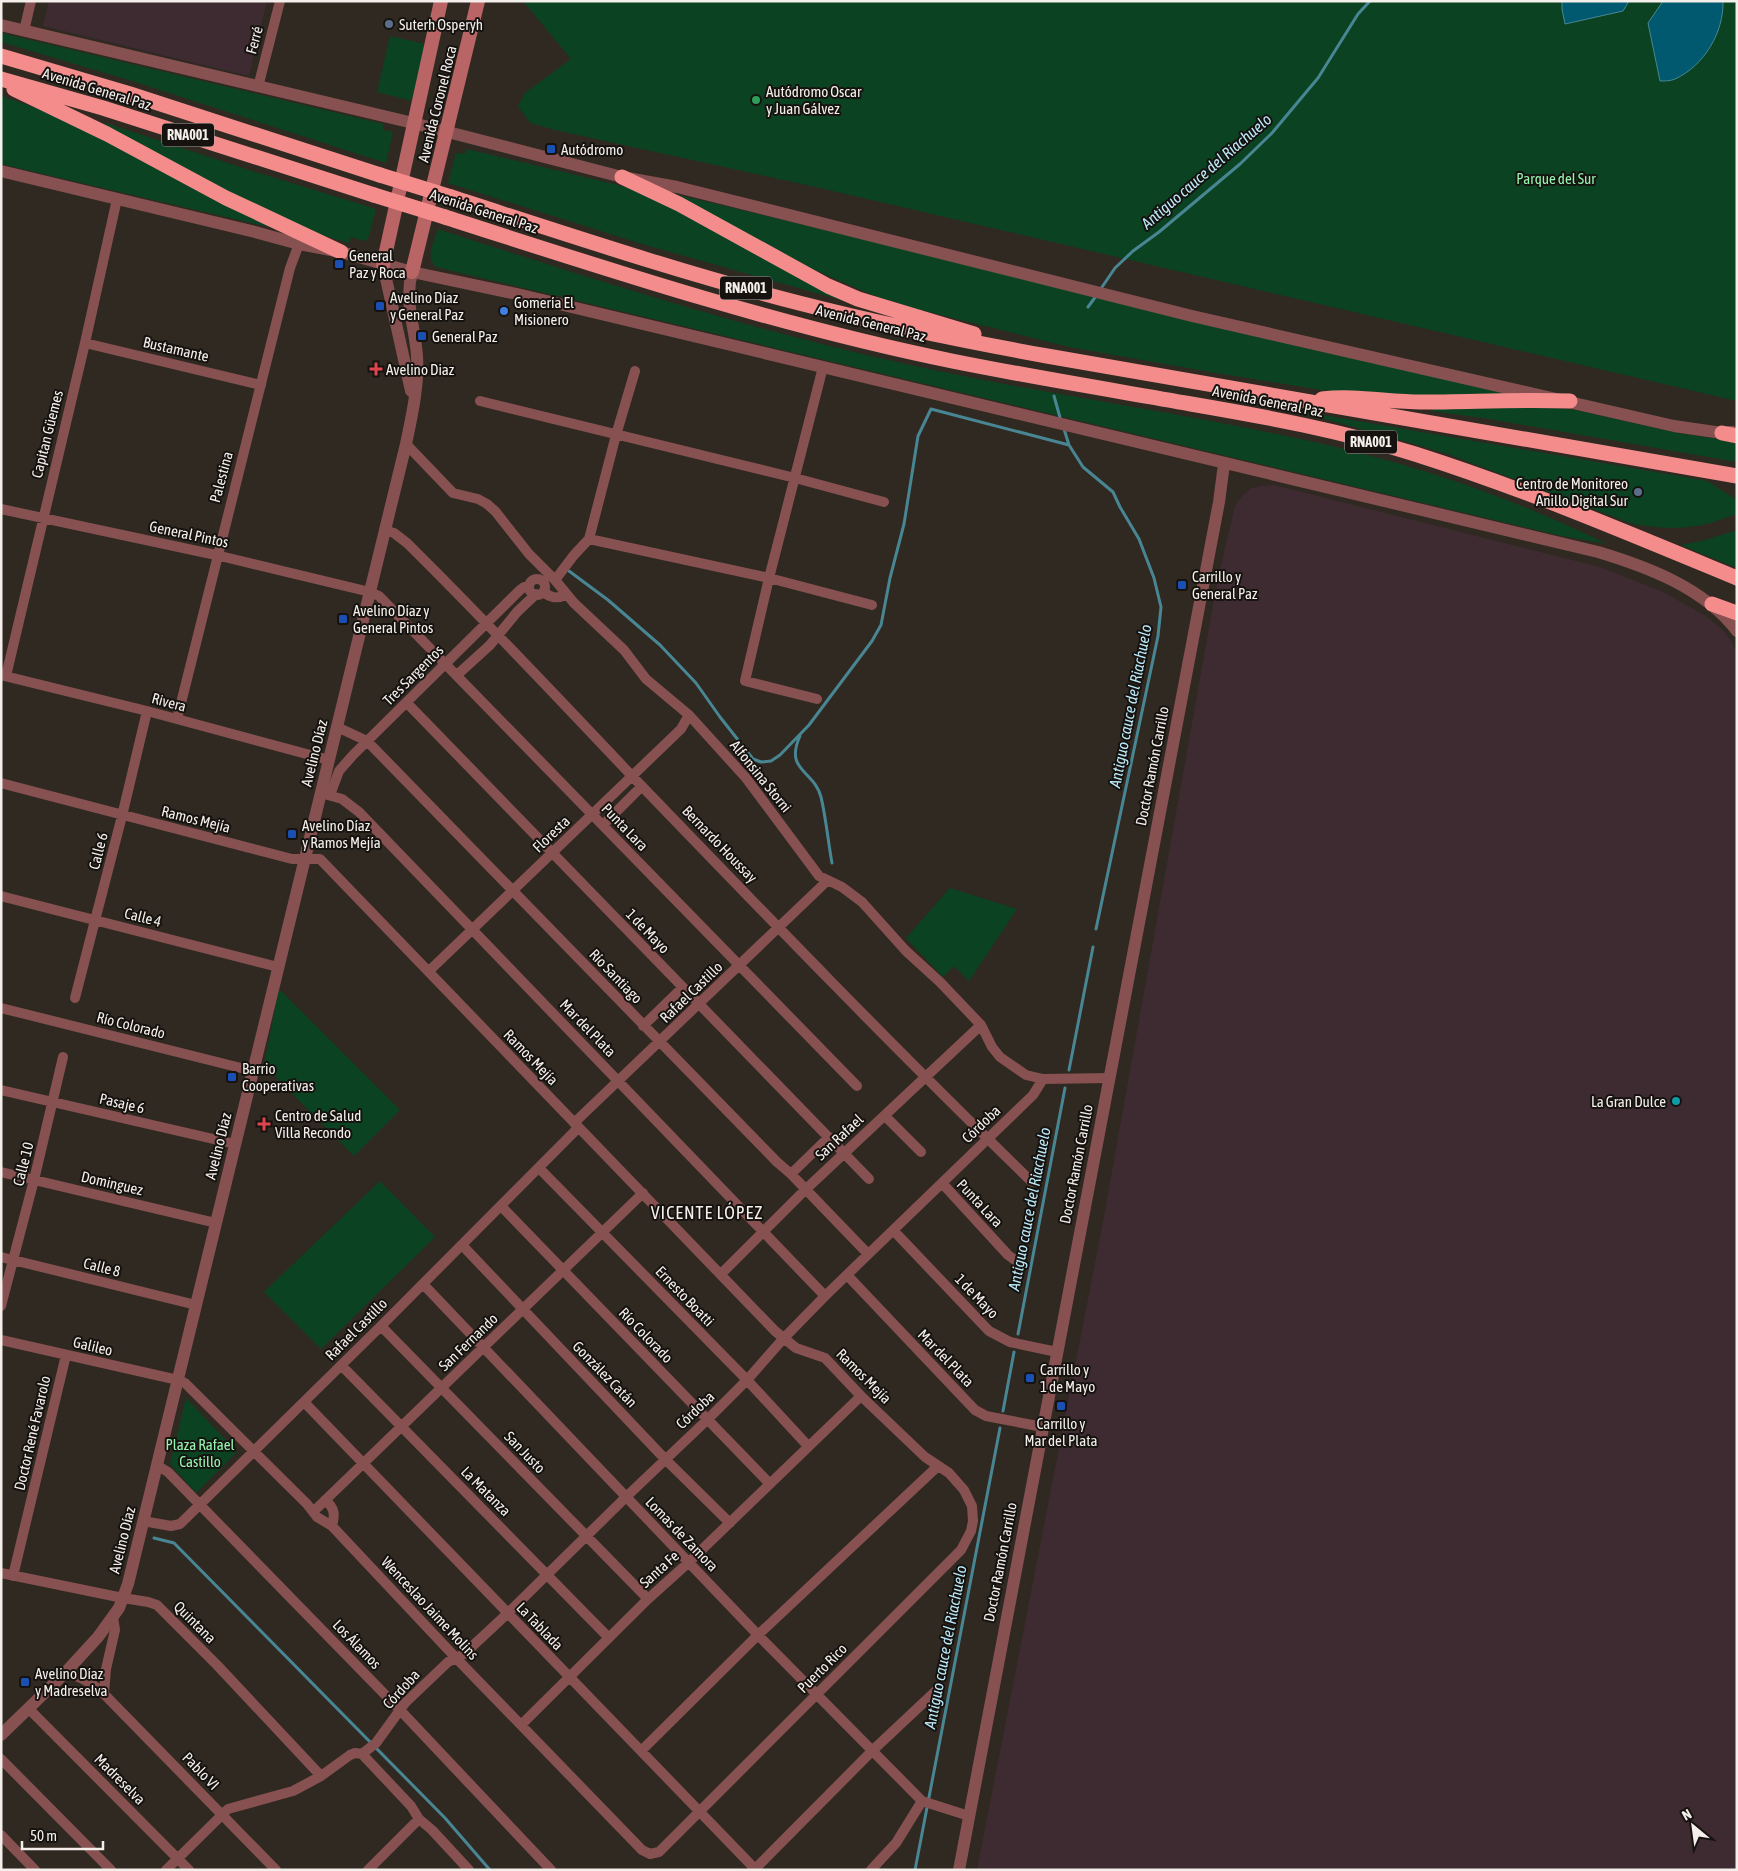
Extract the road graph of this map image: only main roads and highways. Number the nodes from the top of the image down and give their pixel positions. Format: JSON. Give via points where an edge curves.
{"nodes":[{"id":1,"x":442,"y":1,"type":"edge"},
{"id":2,"x":478,"y":1,"type":"edge"},
{"id":3,"x":1,"y":56,"type":"edge"},
{"id":4,"x":1,"y":79,"type":"edge"},
{"id":5,"x":1,"y":84,"type":"edge"},
{"id":6,"x":622,"y":177,"type":"road end"},
{"id":7,"x":341,"y":252,"type":"road end"},
{"id":8,"x":383,"y":265,"type":"road end"},
{"id":9,"x":412,"y":272,"type":"road end"},
{"id":10,"x":1048,"y":356,"type":"junction"},
{"id":11,"x":1302,"y":401,"type":"junction"},
{"id":12,"x":1570,"y":401,"type":"road end"},
{"id":13,"x":1737,"y":476,"type":"edge"},
{"id":14,"x":1737,"y":578,"type":"edge"},
{"id":15,"x":1712,"y":604,"type":"road end"},
{"id":16,"x":1737,"y":612,"type":"edge"}],
"edges":[{"from":1,"to":8,"type":"main road","name":"Avenida Coronel Roca"},
{"from":2,"to":9,"type":"main road","name":"Avenida Coronel Roca"},
{"from":3,"to":10,"type":"highway","name":"Avenida General Paz","number":"RNA001","bridge":true,"via":[[130,94],[620,251],[797,302],[936,336]]},
{"from":4,"to":14,"type":"highway","name":"Avenida General Paz","number":"RNA001","bridge":true,"via":[[103,108],[750,312],[949,360],[1269,418],[1415,454]]},
{"from":5,"to":7,"type":"highway","via":[[107,134],[234,202]]},
{"from":6,"to":10,"type":"highway","via":[[858,299]]},
{"from":10,"to":11,"type":"highway","name":"Avenida General Paz","number":"RNA001"},
{"from":11,"to":12,"type":"highway","via":[[1342,397],[1420,402]]},
{"from":11,"to":13,"type":"highway","name":"Avenida General Paz","number":"RNA001"},
{"from":15,"to":16,"type":"highway"}]}
